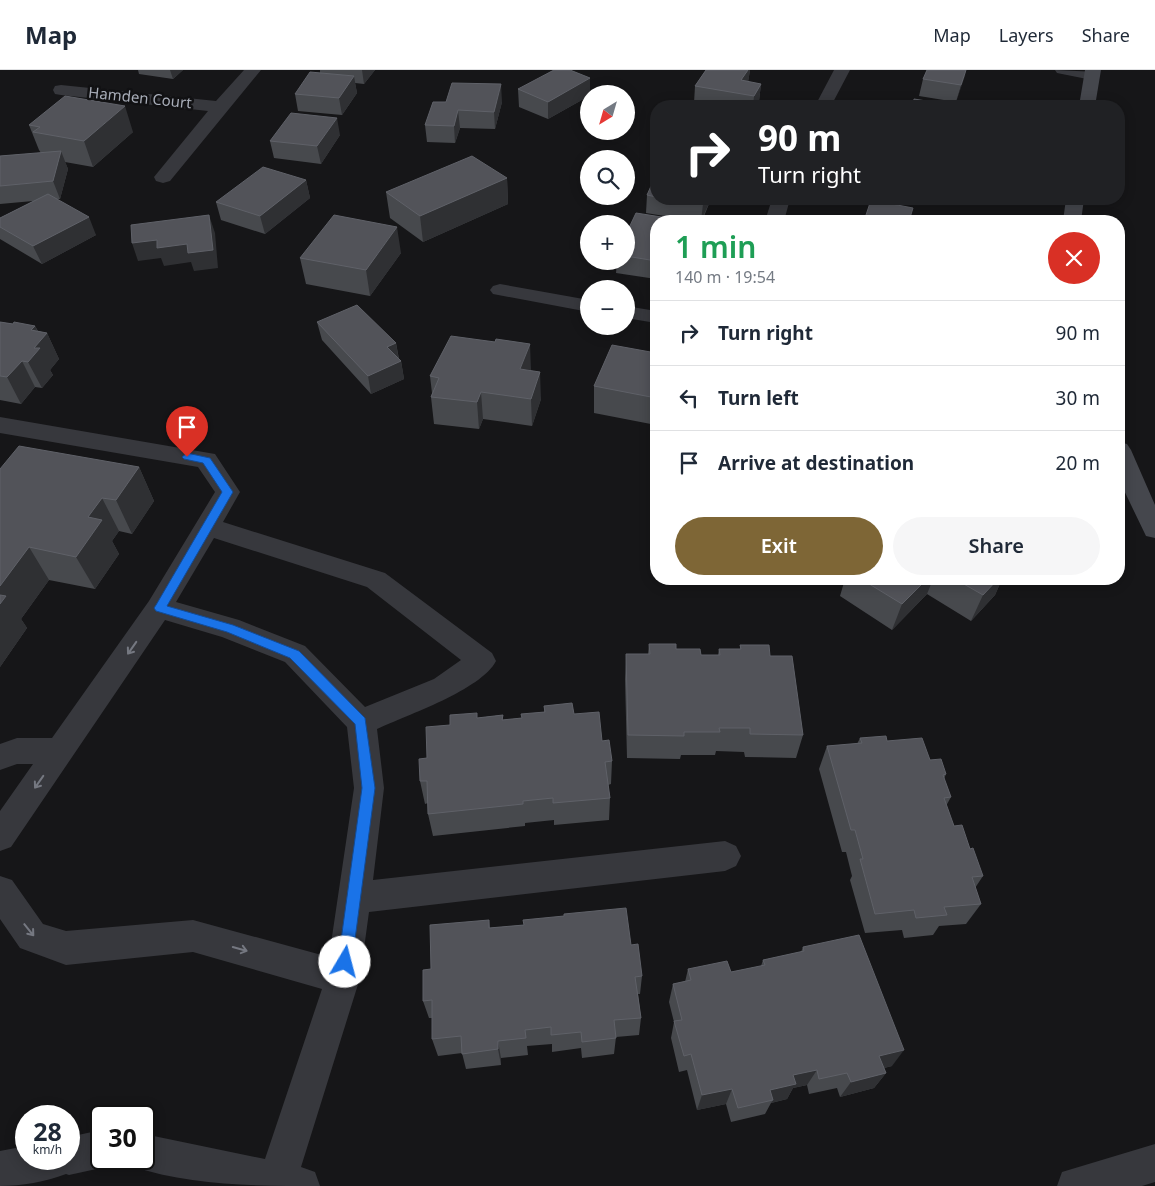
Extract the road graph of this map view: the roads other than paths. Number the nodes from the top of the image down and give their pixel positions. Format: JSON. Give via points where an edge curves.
{"nodes":[{"id":1,"x":253,"y":70,"type":"edge"},
{"id":2,"x":842,"y":70,"type":"edge"},
{"id":3,"x":1063,"y":70,"type":"edge"},
{"id":4,"x":1093,"y":72,"type":"edge"},
{"id":5,"x":61,"y":90,"type":"dead end"},
{"id":6,"x":827,"y":100,"type":"edge"},
{"id":7,"x":1088,"y":100,"type":"edge"},
{"id":8,"x":220,"y":107,"type":"junction"},
{"id":9,"x":163,"y":177,"type":"dead end"},
{"id":10,"x":500,"y":290,"type":"dead end"},
{"id":11,"x":580,"y":304,"type":"edge"},
{"id":12,"x":635,"y":314,"type":"edge"},
{"id":13,"x":650,"y":316,"type":"edge"},
{"id":14,"x":0,"y":426,"type":"edge"},
{"id":15,"x":1125,"y":460,"type":"edge"},
{"id":16,"x":1146,"y":497,"type":"edge"},
{"id":17,"x":208,"y":526,"type":"junction"},
{"id":18,"x":1155,"y":529,"type":"edge"},
{"id":19,"x":160,"y":608,"type":"junction"},
{"id":20,"x":361,"y":722,"type":"junction"},
{"id":21,"x":60,"y":751,"type":"junction"},
{"id":22,"x":0,"y":757,"type":"edge"},
{"id":23,"x":0,"y":837,"type":"edge"},
{"id":24,"x":725,"y":856,"type":"dead end"},
{"id":25,"x":0,"y":891,"type":"edge"},
{"id":26,"x":354,"y":898,"type":"junction"},
{"id":27,"x":343,"y":978,"type":"junction"},
{"id":28,"x":155,"y":1155,"type":"edge"},
{"id":29,"x":1155,"y":1163,"type":"edge"},
{"id":30,"x":15,"y":1167,"type":"edge"},
{"id":31,"x":0,"y":1170,"type":"edge"},
{"id":32,"x":289,"y":1184,"type":"edge"},
{"id":33,"x":1076,"y":1186,"type":"edge"}],
"edges":[{"from":1,"to":8,"type":"street"},
{"from":2,"to":6,"type":"street"},
{"from":3,"to":4,"type":"street"},
{"from":4,"to":7,"type":"main road"},
{"from":5,"to":8,"type":"street","name":"Hamden Court"},
{"from":8,"to":9,"type":"street"},
{"from":10,"to":11,"type":"street"},
{"from":12,"to":13,"type":"street"},
{"from":14,"to":17,"type":"street","via":[[206,460],[228,492]]},
{"from":15,"to":16,"type":"main road"},
{"from":16,"to":18,"type":"main road"},
{"from":17,"to":19,"type":"street"},
{"from":17,"to":20,"type":"street","via":[[376,580],[482,661],[444,686]]},
{"from":19,"to":20,"type":"street","via":[[229,628],[294,654]]},
{"from":19,"to":21,"type":"street","one_way":true},
{"from":20,"to":26,"type":"street","via":[[369,788]]},
{"from":21,"to":22,"type":"street","via":[[17,751]]},
{"from":21,"to":23,"type":"street","one_way":true},
{"from":24,"to":26,"type":"street"},
{"from":25,"to":27,"type":"street","one_way":true,"via":[[32,936],[66,948],[194,936]]},
{"from":26,"to":27,"type":"street"},
{"from":27,"to":32,"type":"street"},
{"from":28,"to":32,"type":"street"},
{"from":29,"to":33,"type":"street"},
{"from":30,"to":31,"type":"street"}]}
